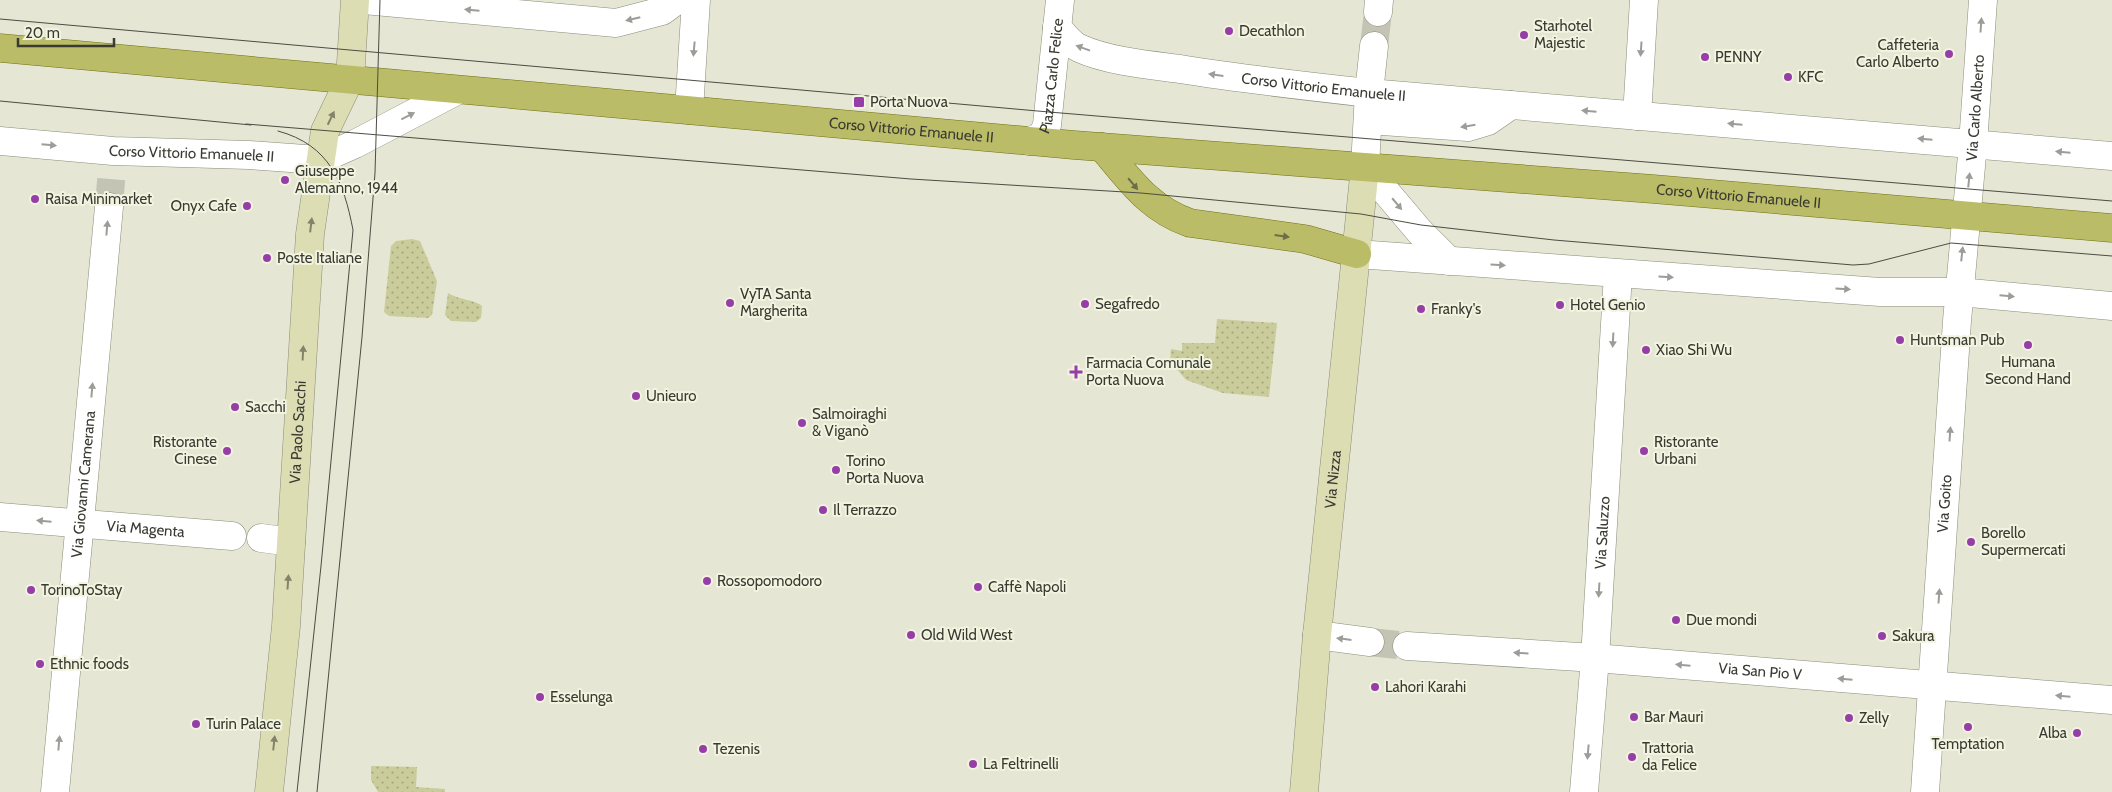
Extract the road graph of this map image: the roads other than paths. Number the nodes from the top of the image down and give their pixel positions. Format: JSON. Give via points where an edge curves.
{"nodes":[{"id":1,"x":355,"y":0,"type":"edge"},
{"id":2,"x":364,"y":0,"type":"edge"},
{"id":3,"x":677,"y":0,"type":"edge"},
{"id":4,"x":696,"y":0,"type":"edge"},
{"id":5,"x":1060,"y":0,"type":"edge"},
{"id":6,"x":1644,"y":0,"type":"edge"},
{"id":7,"x":1983,"y":0,"type":"edge"},
{"id":8,"x":1057,"y":27,"type":"junction"},
{"id":9,"x":1374,"y":46,"type":"tunnel mouth"},
{"id":10,"x":0,"y":48,"type":"edge"},
{"id":11,"x":350,"y":79,"type":"junction"},
{"id":12,"x":458,"y":90,"type":"junction"},
{"id":13,"x":1369,"y":93,"type":"junction"},
{"id":14,"x":1511,"y":105,"type":"junction"},
{"id":15,"x":689,"y":110,"type":"junction"},
{"id":16,"x":1637,"y":116,"type":"junction"},
{"id":17,"x":1368,"y":120,"type":"junction"},
{"id":18,"x":0,"y":141,"type":"edge"},
{"id":19,"x":1029,"y":142,"type":"junction"},
{"id":20,"x":1973,"y":144,"type":"junction"},
{"id":21,"x":1102,"y":147,"type":"junction"},
{"id":22,"x":2112,"y":156,"type":"edge"},
{"id":23,"x":319,"y":160,"type":"junction"},
{"id":24,"x":1365,"y":167,"type":"junction"},
{"id":25,"x":109,"y":207,"type":"tunnel mouth"},
{"id":26,"x":1965,"y":216,"type":"junction"},
{"id":27,"x":2112,"y":228,"type":"edge"},
{"id":28,"x":1357,"y":254,"type":"junction"},
{"id":29,"x":1450,"y":261,"type":"junction"},
{"id":30,"x":1618,"y":274,"type":"junction"},
{"id":31,"x":1959,"y":292,"type":"junction"},
{"id":32,"x":2112,"y":306,"type":"edge"},
{"id":33,"x":0,"y":517,"type":"edge"},
{"id":34,"x":80,"y":524,"type":"junction"},
{"id":35,"x":232,"y":536,"type":"dead end"},
{"id":36,"x":261,"y":538,"type":"dead end"},
{"id":37,"x":291,"y":542,"type":"junction"},
{"id":38,"x":1317,"y":635,"type":"junction"},
{"id":39,"x":1370,"y":642,"type":"tunnel mouth"},
{"id":40,"x":1407,"y":646,"type":"tunnel mouth"},
{"id":41,"x":1595,"y":658,"type":"junction"},
{"id":42,"x":1933,"y":686,"type":"junction"},
{"id":43,"x":2112,"y":700,"type":"edge"},
{"id":44,"x":55,"y":792,"type":"edge"},
{"id":45,"x":269,"y":792,"type":"edge"},
{"id":46,"x":1304,"y":792,"type":"edge"},
{"id":47,"x":1584,"y":792,"type":"edge"},
{"id":48,"x":1925,"y":792,"type":"edge"}],
"edges":[{"from":1,"to":11,"type":"street"},
{"from":3,"to":2,"type":"street","one_way":true,"via":[[662,11],[616,23]]},
{"from":4,"to":15,"type":"street","one_way":true},
{"from":5,"to":8,"type":"street","name":"Piazza Carlo Felice"},
{"from":6,"to":16,"type":"street","one_way":true},
{"from":20,"to":7,"type":"street","name":"Via Carlo Alberto","one_way":true},
{"from":13,"to":8,"type":"street","name":"Corso Vittorio Emanuele II","one_way":true,"via":[[1138,63],[1080,48]]},
{"from":8,"to":19,"type":"street","name":"Piazza Carlo Felice","via":[[1047,126],[1042,137]]},
{"from":9,"to":13,"type":"street"},
{"from":10,"to":11,"type":"main road","name":"Corso Vittorio Emanuele II"},
{"from":11,"to":12,"type":"main road","name":"Corso Vittorio Emanuele II"},
{"from":23,"to":11,"type":"street","name":"Via Paolo Sacchi","one_way":true,"via":[[325,130]]},
{"from":12,"to":15,"type":"main road","name":"Corso Vittorio Emanuele II"},
{"from":23,"to":12,"type":"street","name":"Corso Vittorio Emanuele II","one_way":true},
{"from":13,"to":14,"type":"street","name":"Corso Vittorio Emanuele II"},
{"from":13,"to":17,"type":"street"},
{"from":16,"to":14,"type":"street","name":"Corso Vittorio Emanuele II","one_way":true},
{"from":14,"to":17,"type":"street","name":"Corso Vittorio Emanuele II","one_way":true,"via":[[1488,121],[1468,127]]},
{"from":15,"to":19,"type":"main road","name":"Corso Vittorio Emanuele II"},
{"from":20,"to":16,"type":"street","name":"Corso Vittorio Emanuele II","one_way":true},
{"from":17,"to":24,"type":"street"},
{"from":18,"to":23,"type":"street","name":"Corso Vittorio Emanuele II","one_way":true,"via":[[113,160],[249,155]]},
{"from":19,"to":21,"type":"main road","name":"Corso Vittorio Emanuele II"},
{"from":22,"to":20,"type":"street","name":"Corso Vittorio Emanuele II","one_way":true},
{"from":26,"to":20,"type":"street","name":"Via Carlo Alberto","one_way":true},
{"from":21,"to":24,"type":"main road","name":"Corso Vittorio Emanuele II"},
{"from":21,"to":28,"type":"main road","one_way":true,"via":[[1141,193],[1176,218],[1190,223],[1305,239]]},
{"from":37,"to":23,"type":"street","name":"Via Paolo Sacchi","one_way":true,"via":[[310,234]]},
{"from":24,"to":26,"type":"main road","name":"Corso Vittorio Emanuele II","via":[[1653,188]]},
{"from":24,"to":28,"type":"street","name":"Via Nizza"},
{"from":24,"to":29,"type":"street","one_way":true,"via":[[1420,232]]},
{"from":34,"to":25,"type":"street","name":"Via Giovanni Camerana","one_way":true},
{"from":26,"to":27,"type":"main road","name":"Corso Vittorio Emanuele II"},
{"from":31,"to":26,"type":"street","name":"Via Goito","one_way":true},
{"from":28,"to":29,"type":"street"},
{"from":28,"to":38,"type":"street","name":"Via Nizza"},
{"from":29,"to":30,"type":"street","one_way":true},
{"from":30,"to":31,"type":"street","one_way":true,"via":[[1880,292]]},
{"from":30,"to":41,"type":"street","name":"Via Saluzzo","one_way":true},
{"from":31,"to":32,"type":"street","one_way":true},
{"from":42,"to":31,"type":"street","name":"Via Goito","one_way":true},
{"from":34,"to":33,"type":"street","name":"Via Magenta","one_way":true},
{"from":34,"to":35,"type":"street","name":"Via Magenta"},
{"from":44,"to":34,"type":"street","name":"Via Giovanni Camerana","one_way":true},
{"from":36,"to":37,"type":"street"},
{"from":45,"to":37,"type":"street","name":"Via Paolo Sacchi","one_way":true},
{"from":39,"to":38,"type":"street","one_way":true},
{"from":38,"to":46,"type":"street","name":"Via Nizza"},
{"from":41,"to":40,"type":"street","name":"Via San Pio V","one_way":true},
{"from":42,"to":41,"type":"street","name":"Via San Pio V","one_way":true},
{"from":41,"to":47,"type":"street","name":"Via Saluzzo","one_way":true},
{"from":43,"to":42,"type":"street","name":"Via San Pio V","one_way":true},
{"from":42,"to":48,"type":"street","name":"Via Goito"}]}
